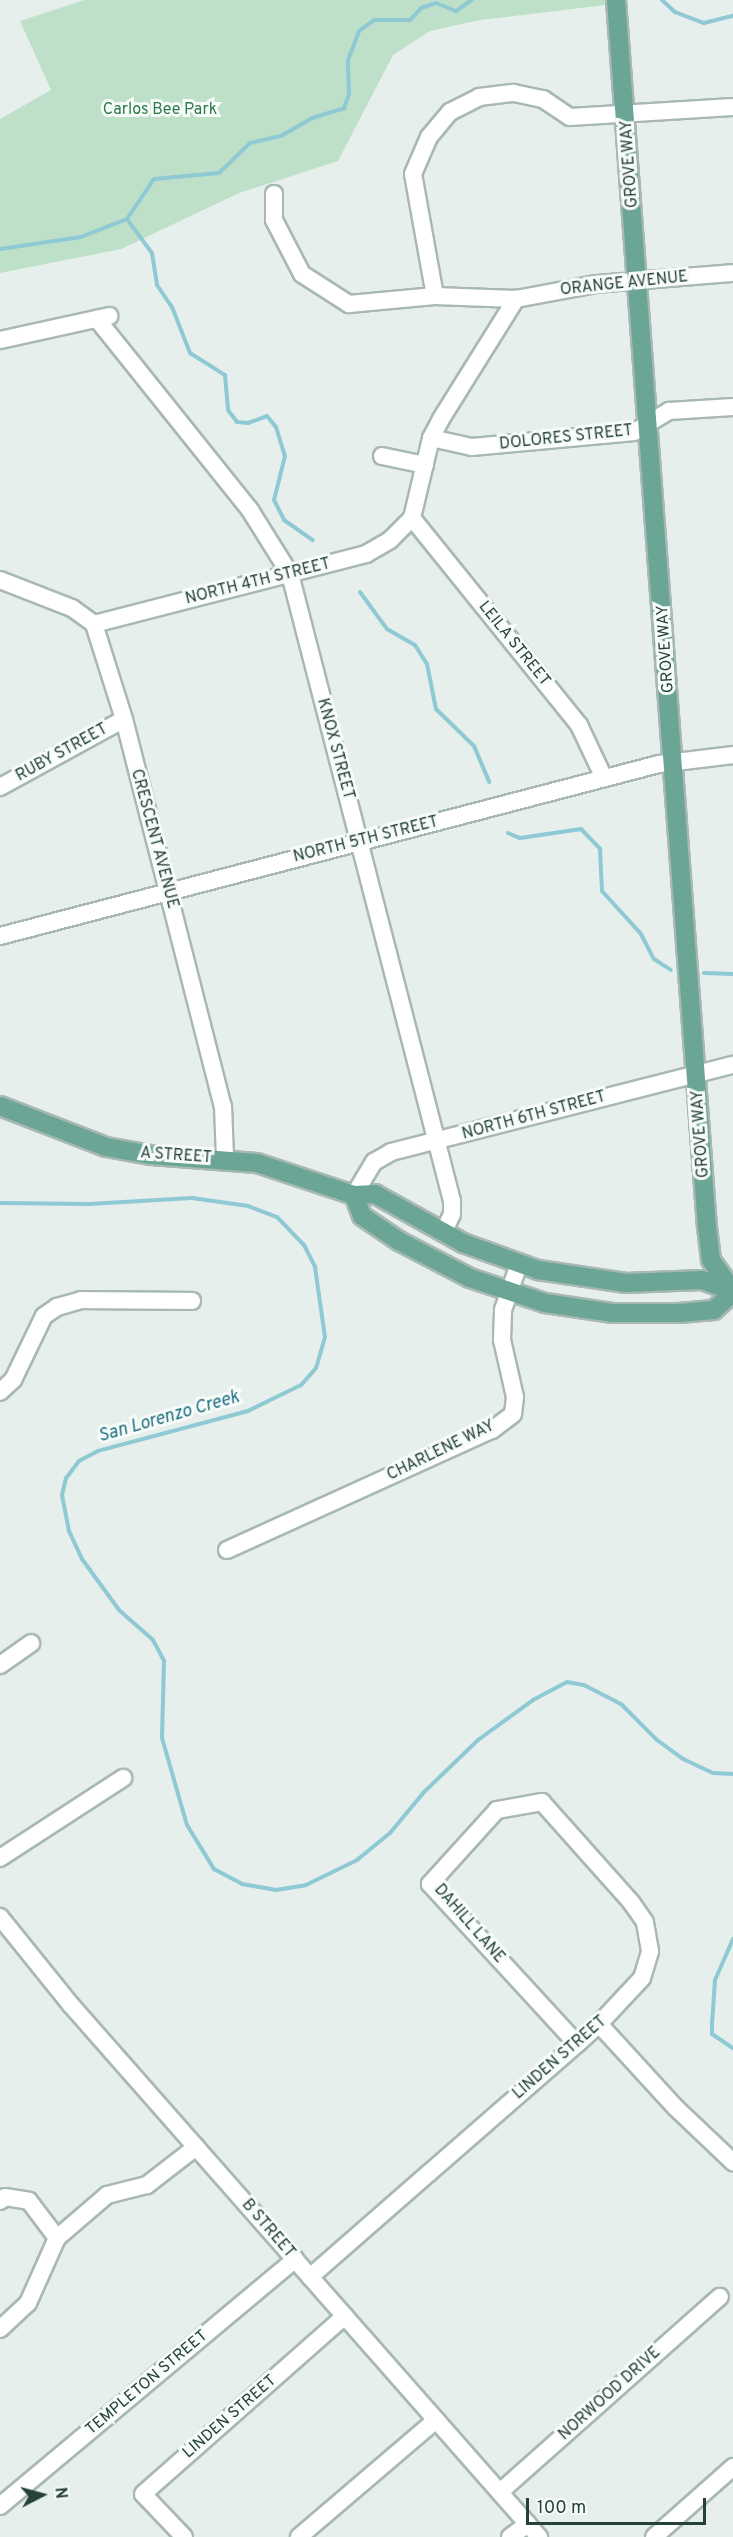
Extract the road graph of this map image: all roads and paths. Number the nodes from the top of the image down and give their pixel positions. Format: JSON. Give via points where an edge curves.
{"nodes":[{"id":1,"x":616,"y":0,"type":"edge"},
{"id":2,"x":733,"y":107,"type":"edge"},
{"id":3,"x":626,"y":115,"type":"junction"},
{"id":4,"x":274,"y":194,"type":"dead end"},
{"id":5,"x":733,"y":273,"type":"edge"},
{"id":6,"x":638,"y":280,"type":"junction"},
{"id":7,"x":435,"y":296,"type":"junction"},
{"id":8,"x":516,"y":299,"type":"junction"},
{"id":9,"x":0,"y":340,"type":"edge"},
{"id":10,"x":733,"y":407,"type":"edge"},
{"id":11,"x":649,"y":423,"type":"junction"},
{"id":12,"x":432,"y":438,"type":"junction"},
{"id":13,"x":382,"y":456,"type":"dead end"},
{"id":14,"x":424,"y":465,"type":"junction"},
{"id":15,"x":412,"y":518,"type":"junction"},
{"id":16,"x":290,"y":573,"type":"junction"},
{"id":17,"x":0,"y":580,"type":"edge"},
{"id":18,"x":94,"y":624,"type":"junction"},
{"id":19,"x":124,"y":719,"type":"junction"},
{"id":20,"x":733,"y":755,"type":"edge"},
{"id":21,"x":674,"y":761,"type":"junction"},
{"id":22,"x":604,"y":778,"type":"junction"},
{"id":23,"x":0,"y":787,"type":"edge"},
{"id":24,"x":359,"y":842,"type":"junction"},
{"id":25,"x":168,"y":891,"type":"junction"},
{"id":26,"x":0,"y":936,"type":"edge"},
{"id":27,"x":733,"y":1065,"type":"edge"},
{"id":28,"x":696,"y":1074,"type":"junction"},
{"id":29,"x":0,"y":1106,"type":"edge"},
{"id":30,"x":436,"y":1141,"type":"junction"},
{"id":31,"x":225,"y":1159,"type":"junction"},
{"id":32,"x":354,"y":1195,"type":"junction"},
{"id":33,"x":443,"y":1233,"type":"junction"},
{"id":34,"x":519,"y":1264,"type":"junction"},
{"id":35,"x":733,"y":1291,"type":"edge"},
{"id":36,"x":508,"y":1292,"type":"junction"},
{"id":37,"x":192,"y":1301,"type":"dead end"},
{"id":38,"x":0,"y":1392,"type":"edge"},
{"id":39,"x":227,"y":1550,"type":"dead end"},
{"id":40,"x":31,"y":1643,"type":"dead end"},
{"id":41,"x":0,"y":1665,"type":"edge"},
{"id":42,"x":123,"y":1778,"type":"dead end"},
{"id":43,"x":542,"y":1802,"type":"joint"},
{"id":44,"x":0,"y":1858,"type":"edge"},
{"id":45,"x":0,"y":1917,"type":"edge"},
{"id":46,"x":599,"y":2024,"type":"junction"},
{"id":47,"x":577,"y":2044,"type":"junction"},
{"id":48,"x":196,"y":2147,"type":"junction"},
{"id":49,"x":733,"y":2162,"type":"edge"},
{"id":50,"x":0,"y":2201,"type":"edge"},
{"id":51,"x":57,"y":2238,"type":"junction"},
{"id":52,"x":295,"y":2259,"type":"junction"},
{"id":53,"x":310,"y":2277,"type":"junction"},
{"id":54,"x":720,"y":2297,"type":"dead end"},
{"id":55,"x":345,"y":2316,"type":"junction"},
{"id":56,"x":0,"y":2329,"type":"edge"},
{"id":57,"x":436,"y":2420,"type":"junction"},
{"id":58,"x":733,"y":2467,"type":"edge"},
{"id":59,"x":500,"y":2492,"type":"junction"},
{"id":60,"x":0,"y":2506,"type":"edge"},
{"id":61,"x":528,"y":2524,"type":"junction"},
{"id":62,"x":184,"y":2537,"type":"edge"},
{"id":63,"x":299,"y":2537,"type":"edge"},
{"id":64,"x":510,"y":2537,"type":"edge"},
{"id":65,"x":539,"y":2537,"type":"edge"},
{"id":66,"x":654,"y":2537,"type":"edge"}],
"edges":[{"from":1,"to":3,"type":"main road","name":"GROVE WAY"},
{"from":2,"to":3,"type":"street"},
{"from":3,"to":6,"type":"main road","name":"GROVE WAY"},
{"from":3,"to":7,"type":"street","via":[[570,117],[543,99],[513,93],[479,97],[450,112],[429,137],[413,174]]},
{"from":4,"to":7,"type":"street","name":"ORANGE AVENUE","via":[[274,220],[302,274],[348,304]]},
{"from":5,"to":6,"type":"street","name":"ORANGE AVENUE"},
{"from":6,"to":8,"type":"street","name":"ORANGE AVENUE"},
{"from":6,"to":11,"type":"main road","name":"GROVE WAY"},
{"from":7,"to":8,"type":"street","name":"ORANGE AVENUE"},
{"from":8,"to":12,"type":"street"},
{"from":9,"to":16,"type":"street","name":"KNOX STREET","via":[[103,317],[250,510]]},
{"from":10,"to":11,"type":"street","name":"DOLORES STREET","via":[[669,411]]},
{"from":11,"to":12,"type":"street","name":"DOLORES STREET","via":[[634,432],[472,447]]},
{"from":11,"to":21,"type":"main road","name":"GROVE WAY"},
{"from":12,"to":14,"type":"street"},
{"from":13,"to":14,"type":"street"},
{"from":14,"to":15,"type":"street"},
{"from":15,"to":16,"type":"street","name":"NORTH 4TH STREET","via":[[390,540],[366,554]]},
{"from":15,"to":22,"type":"street","name":"LEILA STREET","via":[[579,725]]},
{"from":16,"to":18,"type":"street","name":"NORTH 4TH STREET"},
{"from":16,"to":24,"type":"street","name":"KNOX STREET"},
{"from":17,"to":18,"type":"street","via":[[72,608]]},
{"from":18,"to":19,"type":"street","name":"CRESCENT AVENUE"},
{"from":19,"to":23,"type":"street","name":"RUBY STREET"},
{"from":19,"to":25,"type":"street","name":"CRESCENT AVENUE"},
{"from":20,"to":21,"type":"street","name":"NORTH 5TH STREET"},
{"from":21,"to":22,"type":"street","name":"NORTH 5TH STREET"},
{"from":21,"to":28,"type":"main road","name":"GROVE WAY"},
{"from":22,"to":24,"type":"street","name":"NORTH 5TH STREET"},
{"from":24,"to":25,"type":"street","name":"NORTH 5TH STREET"},
{"from":24,"to":30,"type":"street","name":"KNOX STREET"},
{"from":25,"to":26,"type":"street","name":"NORTH 5TH STREET"},
{"from":25,"to":31,"type":"street","name":"CRESCENT AVENUE","via":[[223,1106]]},
{"from":27,"to":28,"type":"street","name":"NORTH 6TH STREET"},
{"from":28,"to":30,"type":"street","name":"NORTH 6TH STREET"},
{"from":28,"to":35,"type":"main road","name":"GROVE WAY","via":[[711,1260]]},
{"from":29,"to":31,"type":"main road","name":"A STREET","via":[[105,1147],[151,1155]]},
{"from":30,"to":32,"type":"street","name":"NORTH 6TH STREET","via":[[381,1156]]},
{"from":30,"to":33,"type":"street","name":"KNOX STREET","via":[[452,1201],[452,1214]]},
{"from":31,"to":32,"type":"main road","name":"A STREET","via":[[277,1168]]},
{"from":32,"to":33,"type":"main road","name":"A STREET","via":[[375,1194]]},
{"from":32,"to":36,"type":"main road","via":[[362,1216],[399,1241],[450,1269]]},
{"from":33,"to":34,"type":"main road","name":"A STREET"},
{"from":34,"to":35,"type":"main road","name":"A STREET","via":[[599,1281],[702,1280]]},
{"from":34,"to":36,"type":"street","name":"CHARLENE WAY"},
{"from":35,"to":36,"type":"main road","via":[[714,1310],[635,1313],[573,1309]]},
{"from":36,"to":39,"type":"street","name":"CHARLENE WAY","via":[[502,1340],[515,1397],[513,1414],[492,1430]]},
{"from":37,"to":38,"type":"street","via":[[81,1300],[57,1306],[44,1316],[13,1380]]},
{"from":40,"to":41,"type":"street"},
{"from":42,"to":44,"type":"street"},
{"from":43,"to":46,"type":"street","name":"LINDEN STREET","via":[[645,1922],[650,1951],[642,1978]]},
{"from":43,"to":47,"type":"street","name":"DAHILL LANE","via":[[497,1810],[429,1884]]},
{"from":45,"to":48,"type":"street","name":"B STREET","via":[[71,2005]]},
{"from":46,"to":47,"type":"street","name":"LINDEN STREET"},
{"from":46,"to":49,"type":"street","via":[[675,2108]]},
{"from":47,"to":53,"type":"street","name":"LINDEN STREET"},
{"from":48,"to":51,"type":"street","via":[[147,2185],[107,2196]]},
{"from":48,"to":52,"type":"street","name":"B STREET"},
{"from":50,"to":51,"type":"street","via":[[6,2197],[29,2201]]},
{"from":51,"to":56,"type":"street","via":[[28,2303]]},
{"from":52,"to":53,"type":"street","name":"B STREET"},
{"from":52,"to":60,"type":"street","name":"TEMPLETON STREET"},
{"from":53,"to":55,"type":"street","name":"B STREET"},
{"from":54,"to":59,"type":"street","name":"NORWOOD DRIVE"},
{"from":55,"to":57,"type":"street","name":"B STREET"},
{"from":55,"to":62,"type":"street","name":"LINDEN STREET","via":[[142,2494]]},
{"from":57,"to":59,"type":"street","name":"B STREET"},
{"from":57,"to":63,"type":"street"},
{"from":58,"to":66,"type":"street"},
{"from":59,"to":61,"type":"street","name":"B STREET"},
{"from":61,"to":64,"type":"street"},
{"from":61,"to":65,"type":"street","name":"B STREET"}]}
